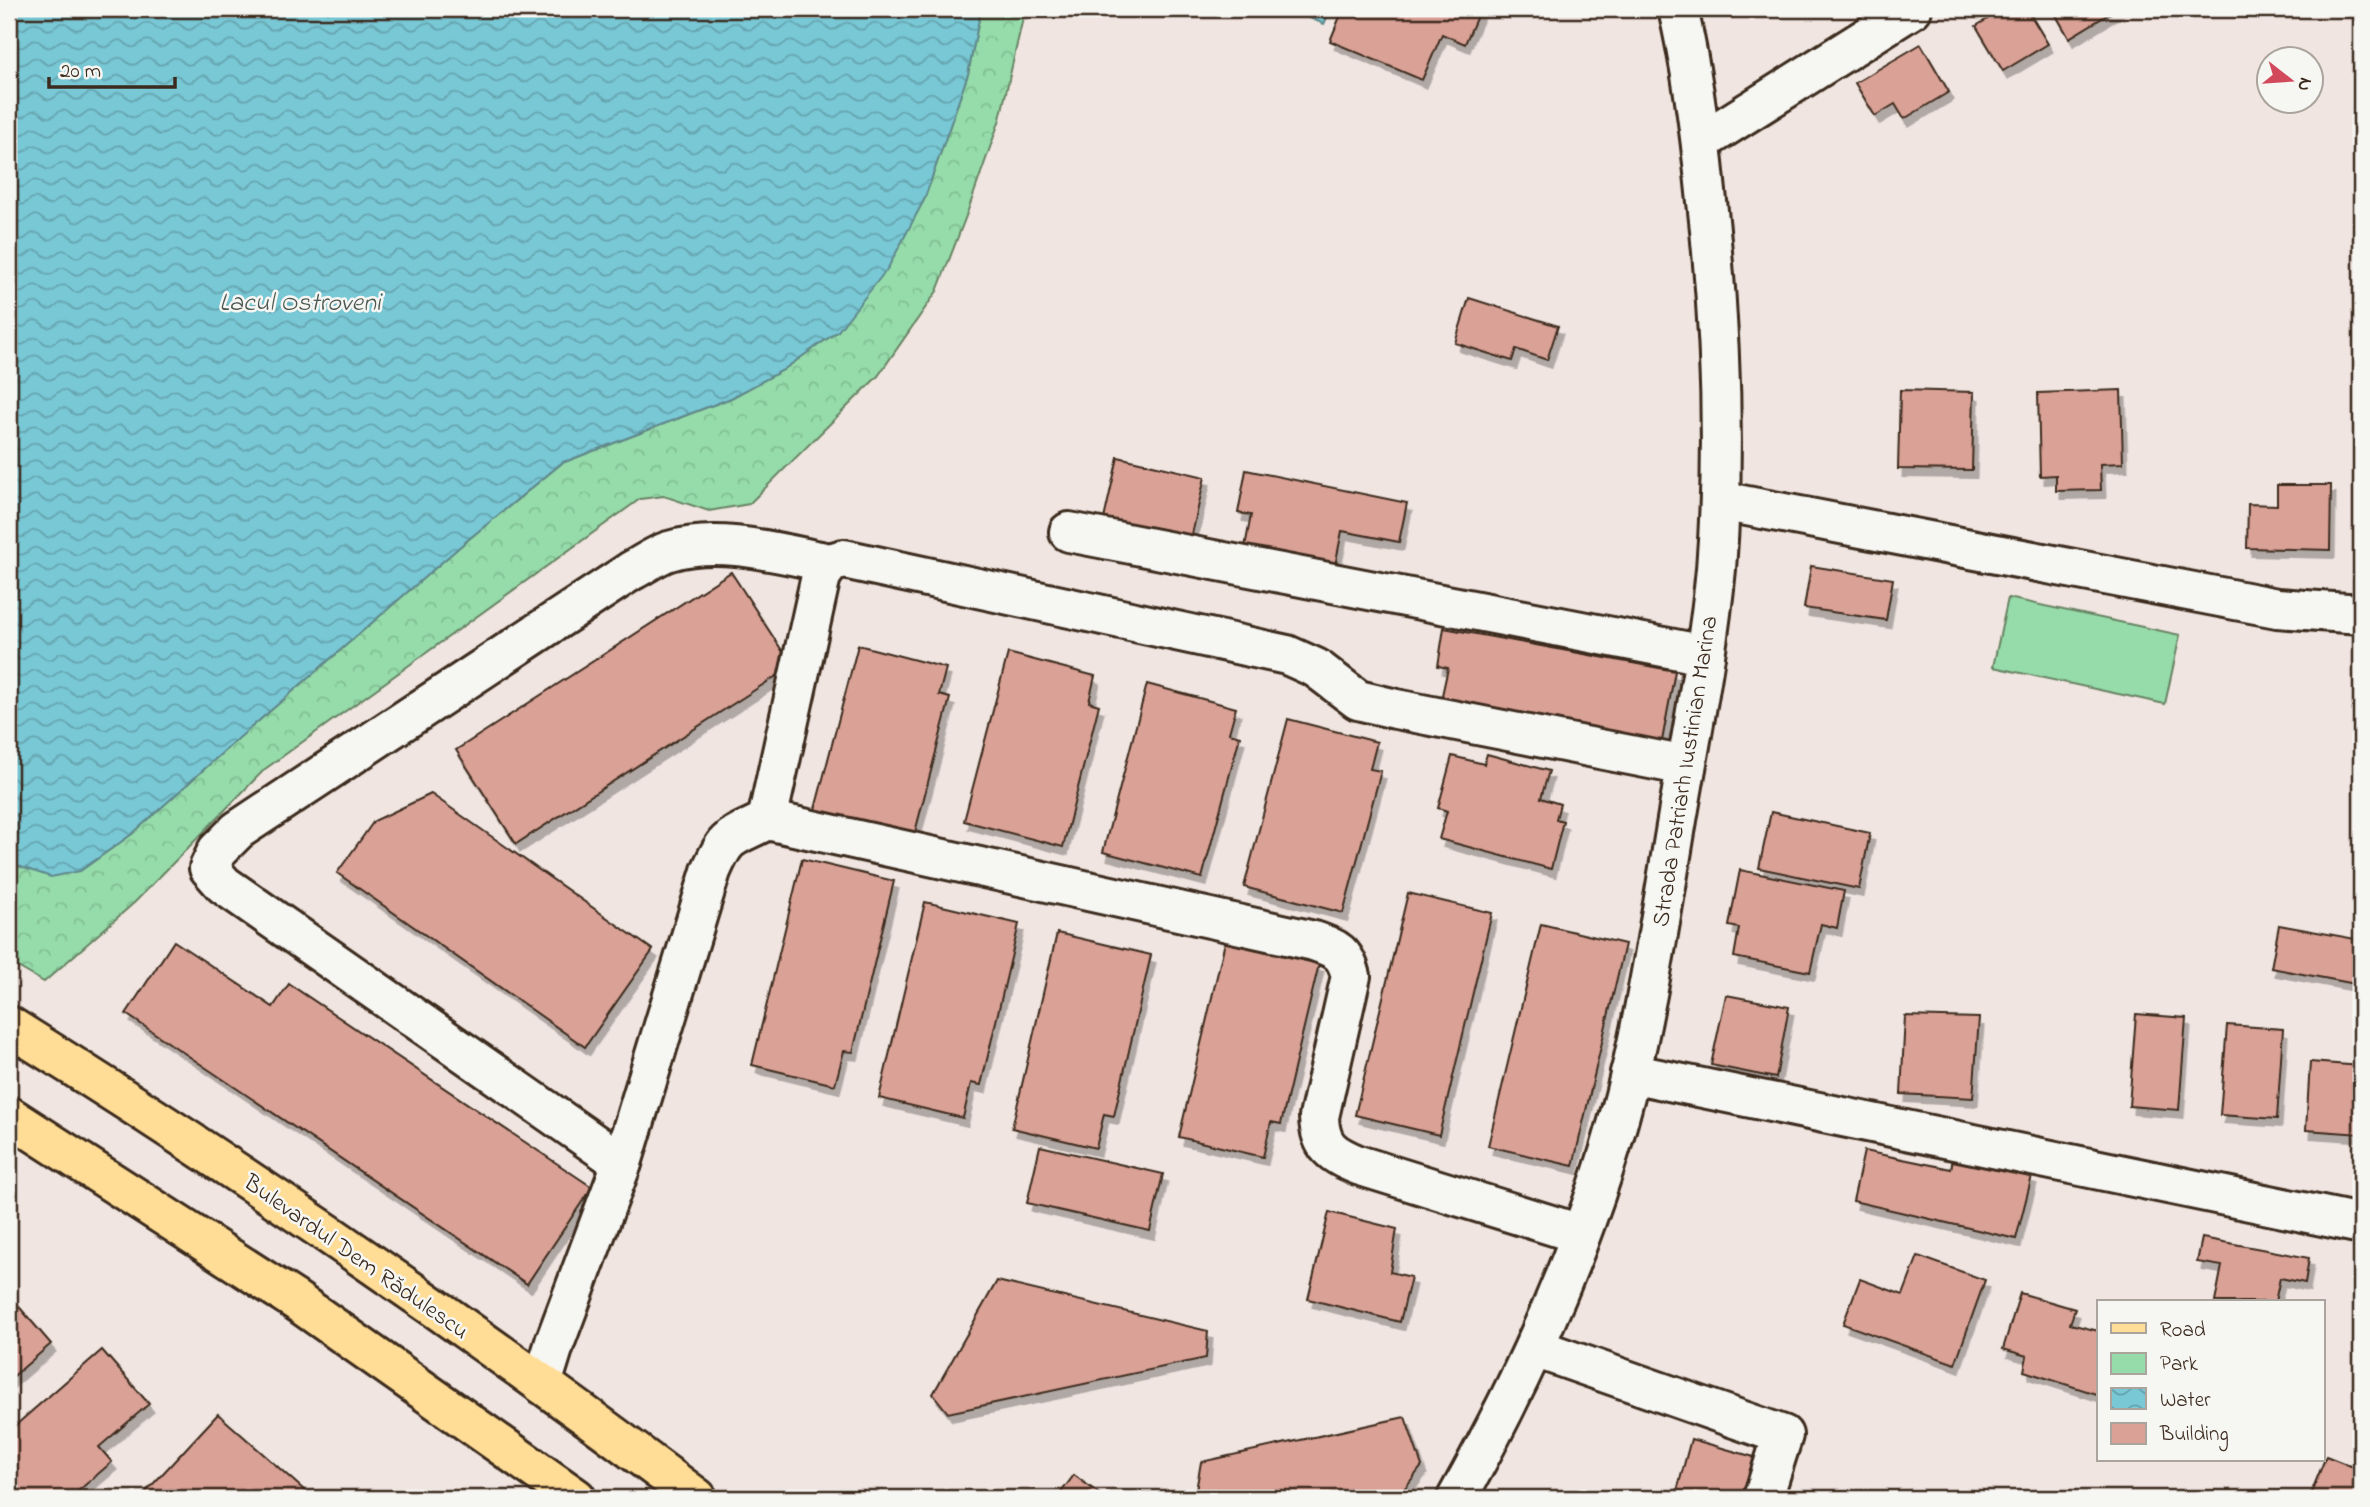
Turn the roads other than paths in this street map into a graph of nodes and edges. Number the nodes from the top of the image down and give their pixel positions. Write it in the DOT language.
graph roads {
  1 [pos="1678,9"];
  2 [pos="1912,9"];
  3 [pos="1701,142"];
  4 [pos="1721,501"];
  5 [pos="1069,532"];
  6 [pos="830,563"];
  7 [pos="2361,614"];
  8 [pos="1705,655"];
  9 [pos="1686,766"];
  10 [pos="766,820"];
  11 [pos="9,1027"];
  12 [pos="1630,1073"];
  13 [pos="11,1122"];
  14 [pos="622,1163"];
  15 [pos="2361,1224"];
  16 [pos="1580,1234"];
  17 [pos="1535,1348"];
  18 [pos="542,1384"];
  19 [pos="576,1498"];
  20 [pos="697,1498"];
  21 [pos="1457,1498"];
  22 [pos="1763,1498"];
  1 -- 3 [label="street, Strada Patriarh Iustinian Marina"];
  2 -- 3 [label="street"];
  3 -- 4 [label="street, Strada Patriarh Iustinian Marina"];
  4 -- 7 [label="street"];
  4 -- 8 [label="street, Strada Patriarh Iustinian Marina"];
  5 -- 8 [label="street"];
  6 -- 9 [label="street"];
  6 -- 10 [label="street"];
  6 -- 14 [label="street"];
  8 -- 9 [label="street, Strada Patriarh Iustinian Marina"];
  9 -- 12 [label="street, Strada Patriarh Iustinian Marina"];
  10 -- 14 [label="street"];
  10 -- 16 [label="street"];
  11 -- 18 [label="main road, Bulevardul Dem Rădulescu"];
  12 -- 15 [label="street"];
  12 -- 16 [label="street, Strada Patriarh Iustinian Marina"];
  13 -- 19 [label="main road"];
  14 -- 18 [label="street"];
  16 -- 17 [label="street, Strada Patriarh Iustinian Marina"];
  17 -- 21 [label="street, Strada Patriarh Iustinian Marina"];
  17 -- 22 [label="street"];
  18 -- 20 [label="main road, Bulevardul Dem Rădulescu"];
}
